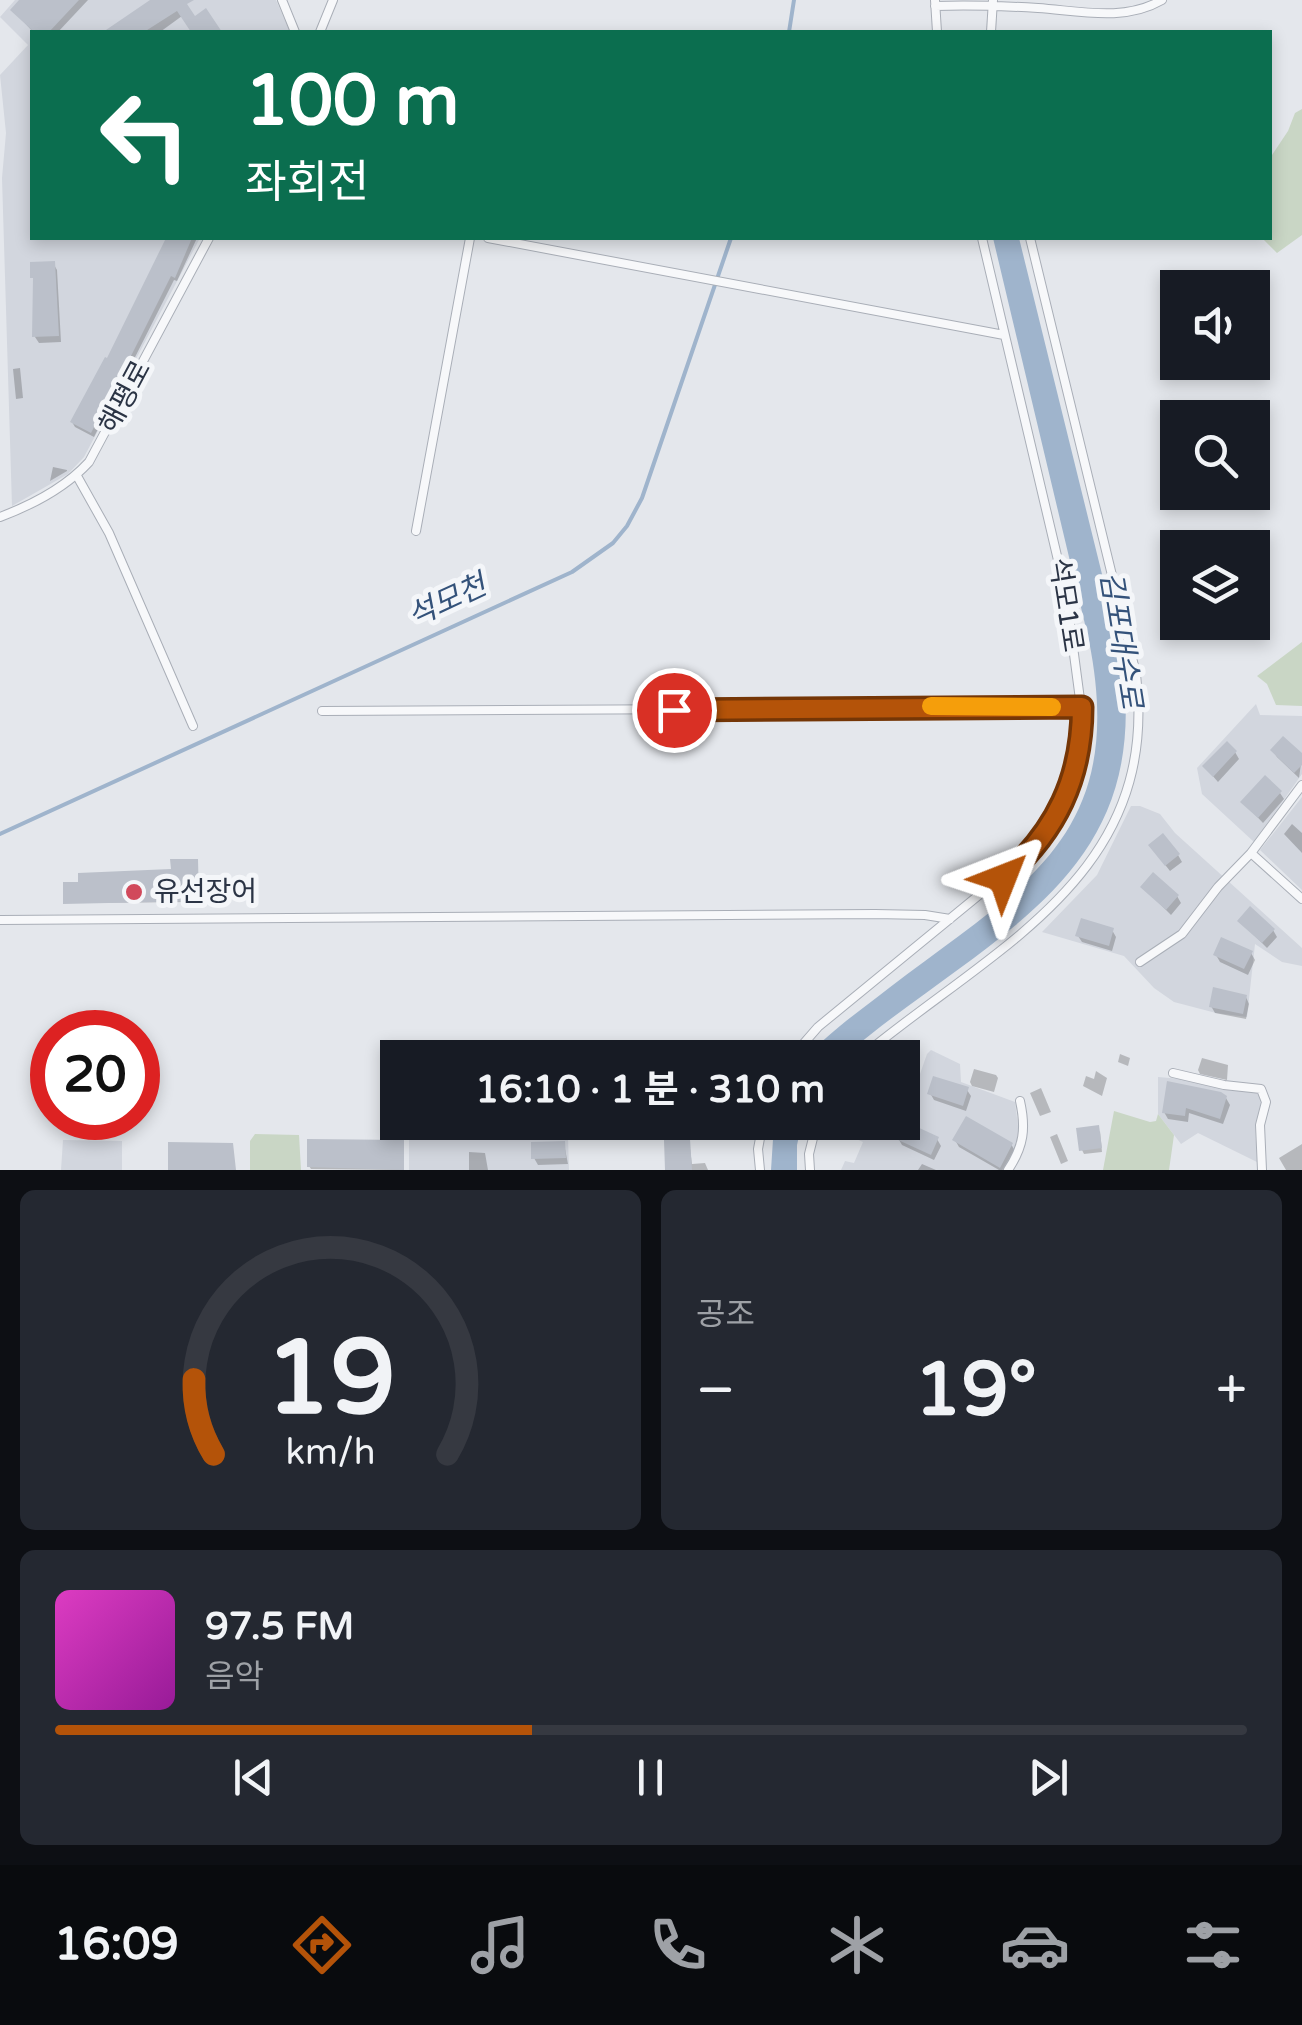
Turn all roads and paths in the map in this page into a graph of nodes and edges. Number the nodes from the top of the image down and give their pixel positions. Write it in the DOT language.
graph roads {
  1 [pos="282,0"];
  2 [pos="333,0"];
  3 [pos="1094,0"];
  4 [pos="1162,0"];
  5 [pos="935,3"];
  6 [pos="991,5"];
  7 [pos="1091,14"];
  8 [pos="294,30"];
  9 [pos="321,30"];
  10 [pos="937,30"];
  11 [pos="208,240"];
  12 [pos="470,240"];
  13 [pos="499,240"];
  14 [pos="982,240"];
  15 [pos="1030,240"];
  16 [pos="1004,335"];
  17 [pos="76,476"];
  18 [pos="0,517"];
  19 [pos="416,531"];
  20 [pos="1082,707"];
  21 [pos="322,711"];
  22 [pos="193,726"];
  23 [pos="1302,785"];
  24 [pos="1251,853"];
  25 [pos="1302,898"];
  26 [pos="951,919"];
  27 [pos="0,920"];
  28 [pos="1140,962"];
  29 [pos="807,1040"];
  30 [pos="883,1040"];
  31 [pos="1173,1073"];
  32 [pos="1020,1100"];
  33 [pos="760,1140"];
  34 [pos="811,1140"];
  35 [pos="760,1170"];
  36 [pos="810,1170"];
  37 [pos="1008,1170"];
  38 [pos="1262,1170"];
  1 -- 8 [label="lane"];
  2 -- 9 [label="lane"];
  3 -- 7 [label="lane"];
  4 -- 7 [label="lane"];
  5 -- 6 [label="lane"];
  5 -- 10 [label="lane"];
  6 -- 7 [label="lane"];
  11 -- 17 [label="lane, 해평로"];
  12 -- 19 [label="lane"];
  13 -- 16 [label="lane"];
  14 -- 16 [label="lane, 석모1로"];
  15 -- 30 [label="lane"];
  16 -- 20 [label="lane, 석모1로"];
  17 -- 18 [label="lane, 해평로"];
  17 -- 22 [label="lane"];
  20 -- 21 [label="lane"];
  20 -- 26 [label="lane, 석모1로"];
  23 -- 24 [label="lane"];
  24 -- 25 [label="lane"];
  24 -- 28 [label="lane"];
  26 -- 27 [label="lane"];
  26 -- 29 [label="lane, 석모1로"];
  31 -- 38 [label="lane"];
  32 -- 37 [label="lane"];
  33 -- 35 [label="lane"];
  34 -- 36 [label="lane"];
}
